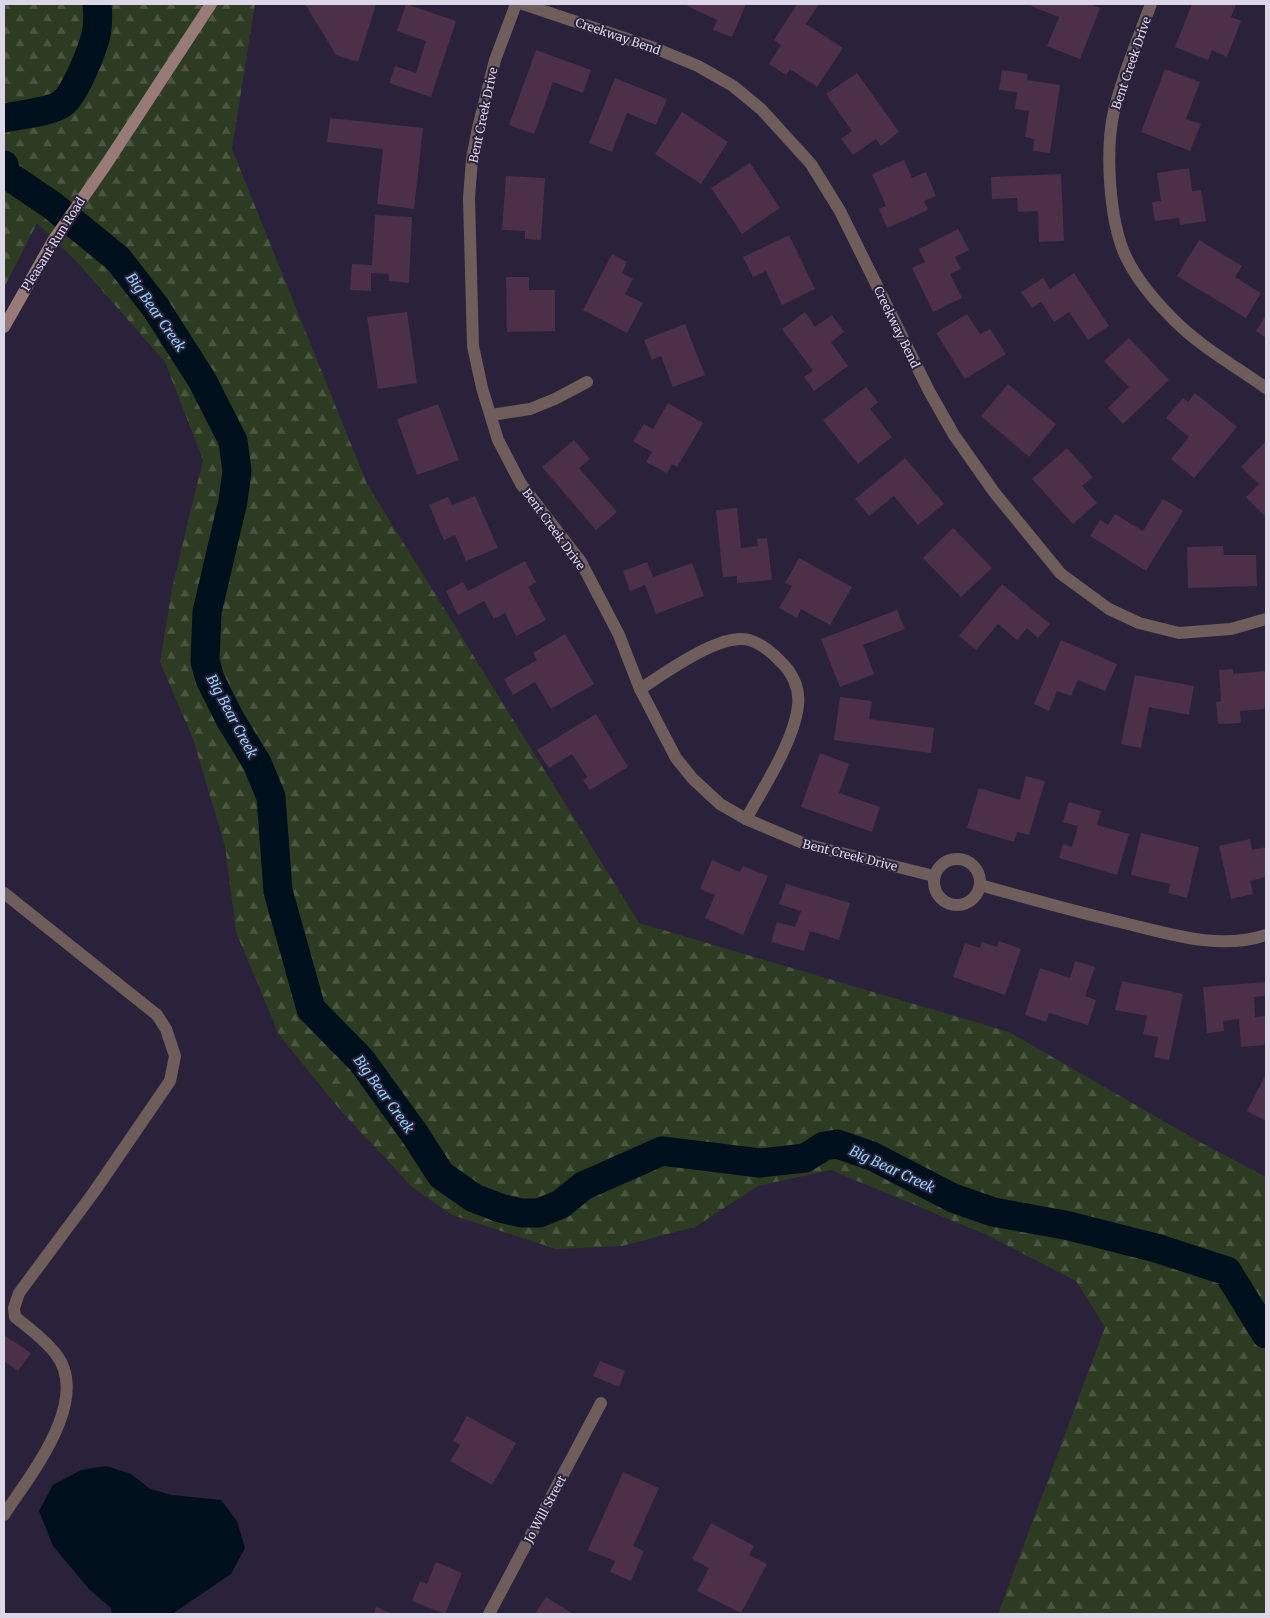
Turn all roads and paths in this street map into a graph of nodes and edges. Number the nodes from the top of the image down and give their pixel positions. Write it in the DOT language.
graph roads {
  1 [pos="211,4"];
  2 [pos="516,4"];
  3 [pos="523,4"];
  4 [pos="1151,4"];
  5 [pos="4,327"];
  6 [pos="587,382"];
  7 [pos="1266,388"];
  8 [pos="491,415"];
  9 [pos="1266,619"];
  10 [pos="640,689"];
  11 [pos="746,819"];
  12 [pos="934,876"];
  13 [pos="980,885"];
  14 [pos="4,893"];
  15 [pos="1266,935"];
  16 [pos="601,1403"];
  17 [pos="4,1515"];
  18 [pos="489,1614"];
  1 -- 5 [label="main road, Pleasant Run Road"];
  2 -- 8 [label="street, Bent Creek Drive"];
  3 -- 9 [label="street, Creekway Bend"];
  4 -- 7 [label="street, Bent Creek Drive"];
  6 -- 8 [label="street"];
  8 -- 10 [label="street, Bent Creek Drive"];
  10 -- 11 [label="street, Bent Creek Drive"];
  10 -- 11 [label="street"];
  11 -- 12 [label="street, Bent Creek Drive"];
  12 -- 13 [label="street"];
  12 -- 13 [label="street"];
  13 -- 15 [label="street"];
  14 -- 17 [label="street"];
  16 -- 18 [label="street, Jo Will Street"];
}
